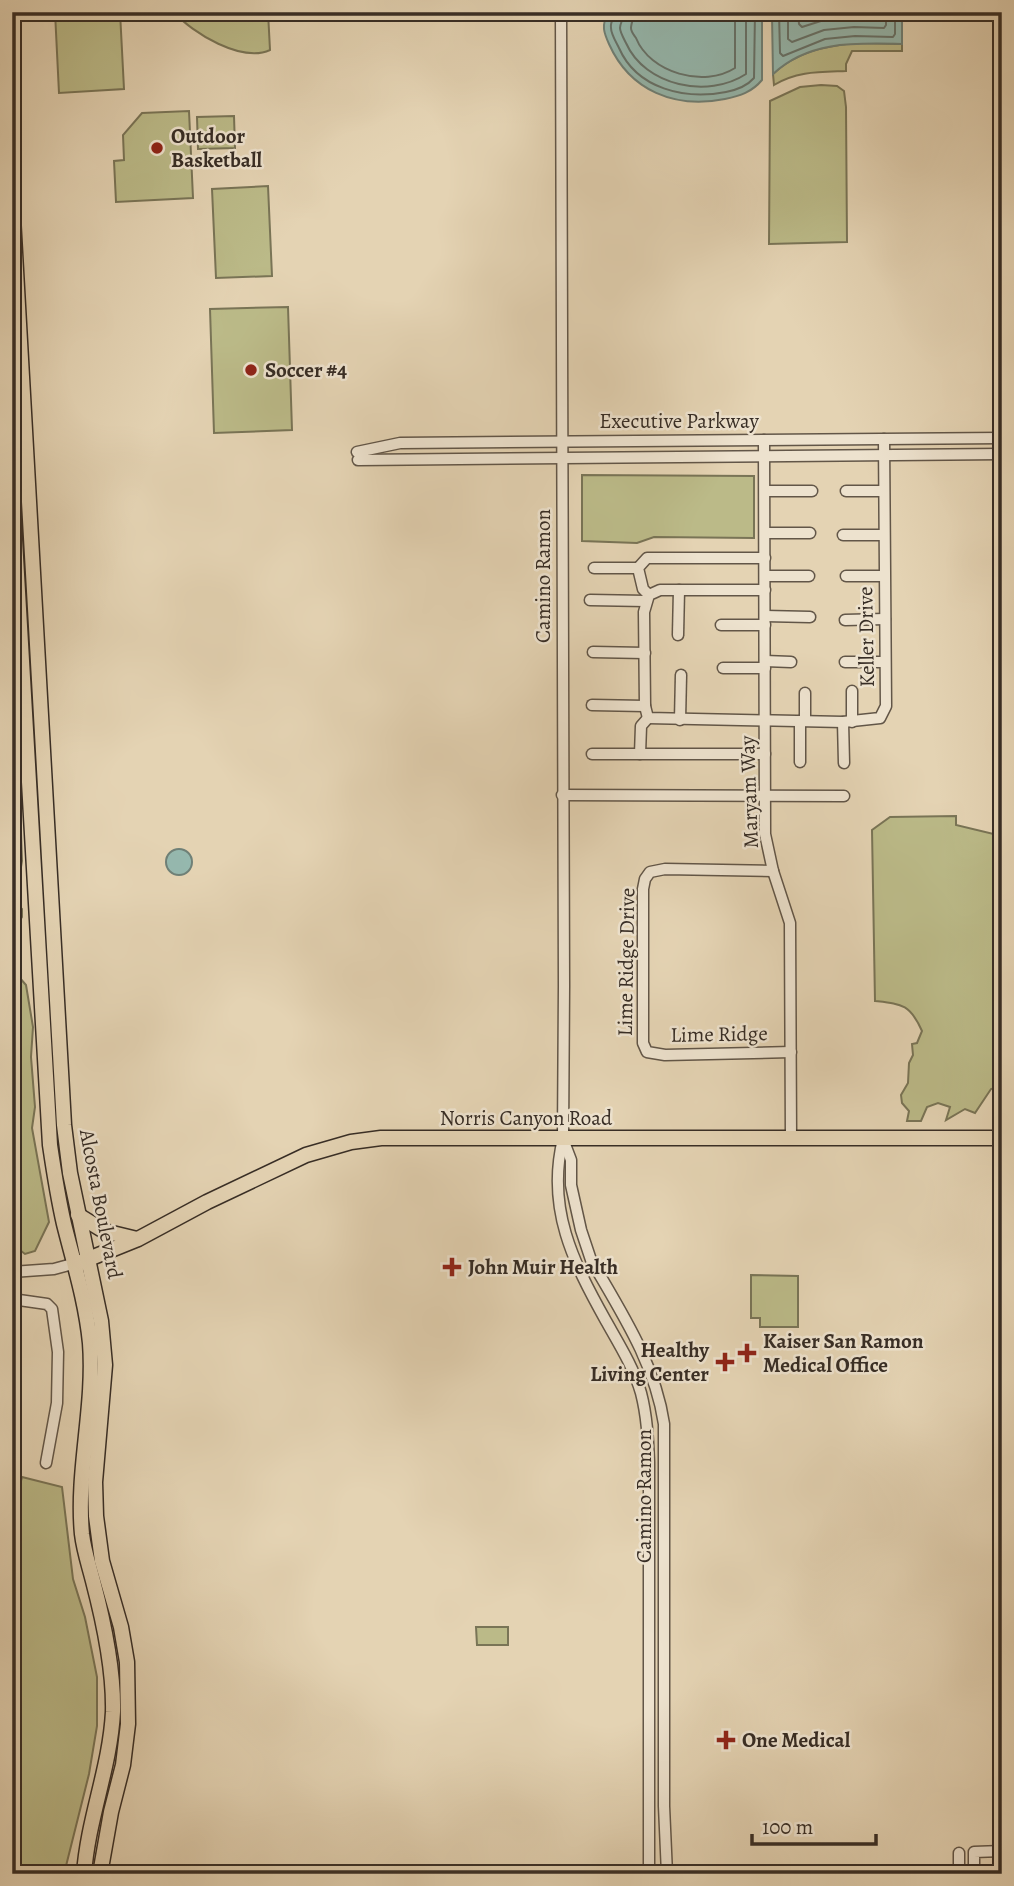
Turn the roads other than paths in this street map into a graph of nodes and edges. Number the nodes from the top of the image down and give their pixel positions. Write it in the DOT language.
graph roads {
  1 [pos="561,12"];
  2 [pos="13,208"];
  3 [pos="1002,438"];
  4 [pos="884,439"];
  5 [pos="764,440"];
  6 [pos="862,440"];
  7 [pos="562,442"];
  8 [pos="884,454"];
  9 [pos="1002,454"];
  10 [pos="862,455"];
  11 [pos="764,456"];
  12 [pos="562,457"];
  13 [pos="12,488"];
  14 [pos="765,491"];
  15 [pos="812,491"];
  16 [pos="846,491"];
  17 [pos="883,491"];
  18 [pos="765,533"];
  19 [pos="810,533"];
  20 [pos="842,535"];
  21 [pos="884,535"];
  22 [pos="765,558"];
  23 [pos="594,568"];
  24 [pos="638,568"];
  25 [pos="765,576"];
  26 [pos="809,576"];
  27 [pos="846,576"];
  28 [pos="884,576"];
  29 [pos="679,590"];
  30 [pos="765,590"];
  31 [pos="648,598"];
  32 [pos="590,600"];
  33 [pos="810,617"];
  34 [pos="885,619"];
  35 [pos="845,620"];
  36 [pos="765,621"];
  37 [pos="721,625"];
  38 [pos="678,635"];
  39 [pos="593,652"];
  40 [pos="645,653"];
  41 [pos="791,662"];
  42 [pos="845,662"];
  43 [pos="885,662"];
  44 [pos="765,665"];
  45 [pos="723,668"];
  46 [pos="681,675"];
  47 [pos="852,691"];
  48 [pos="805,693"];
  49 [pos="592,705"];
  50 [pos="645,706"];
  51 [pos="648,718"];
  52 [pos="680,720"];
  53 [pos="766,720"];
  54 [pos="802,721"];
  55 [pos="847,722"];
  56 [pos="592,754"];
  57 [pos="640,754"];
  58 [pos="765,754"];
  59 [pos="800,762"];
  60 [pos="844,763"];
  61 [pos="562,795"];
  62 [pos="765,796"];
  63 [pos="844,796"];
  64 [pos="773,870"];
  65 [pos="647,1052"];
  66 [pos="792,1052"];
  67 [pos="790,1138"];
  68 [pos="1002,1138"];
  69 [pos="563,1139"];
  70 [pos="78,1215"];
  71 [pos="138,1239"];
  72 [pos="83,1261"];
  73 [pos="12,1272"];
  74 [pos="12,1299"];
  75 [pos="46,1463"];
  76 [pos="1002,1851"];
  77 [pos="959,1853"];
  78 [pos="84,1874"];
  79 [pos="100,1874"];
  80 [pos="649,1874"];
  81 [pos="667,1874"];
  82 [pos="959,1874"];
  83 [pos="974,1874"];
  1 -- 7 [label="street, Camino Ramon"];
  2 -- 70 [label="main road, Alcosta Boulevard"];
  3 -- 4 [label="street, Executive Parkway"];
  4 -- 6 [label="street, Executive Parkway"];
  4 -- 8 [label="street, Keller Drive"];
  5 -- 6 [label="street, Executive Parkway"];
  5 -- 7 [label="street, Executive Parkway"];
  5 -- 11 [label="street, Maryam Way"];
  6 -- 10 [label="street"];
  7 -- 12 [label="street, Camino Ramon"];
  7 -- 12 [label="street, Executive Parkway"];
  8 -- 9 [label="street, Executive Parkway"];
  8 -- 10 [label="street, Executive Parkway"];
  8 -- 17 [label="street, Keller Drive"];
  10 -- 11 [label="street, Executive Parkway"];
  11 -- 12 [label="street, Executive Parkway"];
  11 -- 14 [label="street, Maryam Way"];
  12 -- 61 [label="street, Camino Ramon"];
  13 -- 72 [label="main road, Alcosta Boulevard"];
  14 -- 15 [label="street"];
  14 -- 18 [label="street, Maryam Way"];
  16 -- 17 [label="street"];
  17 -- 21 [label="street, Keller Drive"];
  18 -- 19 [label="street"];
  18 -- 22 [label="street, Maryam Way"];
  20 -- 21 [label="street"];
  21 -- 28 [label="street, Keller Drive"];
  22 -- 24 [label="street"];
  22 -- 25 [label="street, Maryam Way"];
  23 -- 24 [label="street"];
  24 -- 31 [label="street"];
  25 -- 26 [label="street"];
  25 -- 30 [label="street, Maryam Way"];
  27 -- 28 [label="street"];
  28 -- 34 [label="street, Keller Drive"];
  29 -- 30 [label="street"];
  29 -- 31 [label="street"];
  29 -- 38 [label="street"];
  30 -- 36 [label="street, Maryam Way"];
  31 -- 32 [label="street"];
  31 -- 40 [label="street"];
  33 -- 36 [label="street"];
  34 -- 35 [label="street"];
  34 -- 43 [label="street, Keller Drive"];
  36 -- 37 [label="street"];
  36 -- 44 [label="street, Maryam Way"];
  39 -- 40 [label="street"];
  40 -- 50 [label="street"];
  41 -- 44 [label="street"];
  42 -- 43 [label="street"];
  43 -- 55 [label="street, Keller Drive"];
  44 -- 45 [label="street"];
  44 -- 53 [label="street, Maryam Way"];
  46 -- 52 [label="street"];
  47 -- 55 [label="street"];
  48 -- 54 [label="street"];
  49 -- 50 [label="street"];
  50 -- 51 [label="street"];
  51 -- 52 [label="street, Keller Drive"];
  51 -- 57 [label="street"];
  52 -- 53 [label="street, Keller Drive"];
  53 -- 54 [label="street, Keller Drive"];
  53 -- 58 [label="street, Maryam Way"];
  54 -- 55 [label="street, Keller Drive"];
  54 -- 59 [label="street"];
  55 -- 60 [label="street"];
  56 -- 57 [label="street"];
  57 -- 58 [label="street"];
  58 -- 62 [label="street, Maryam Way"];
  61 -- 62 [label="street"];
  61 -- 69 [label="street, Camino Ramon"];
  62 -- 63 [label="street"];
  62 -- 64 [label="street, Maryam Way"];
  64 -- 65 [label="street, Lime Ridge Drive"];
  64 -- 66 [label="street, Maryam Way"];
  65 -- 66 [label="street, Lime Ridge"];
  66 -- 67 [label="street, Maryam Way"];
  67 -- 68 [label="main road, Norris Canyon Road"];
  67 -- 69 [label="main road, Norris Canyon Road"];
  69 -- 71 [label="main road, Norris Canyon Road"];
  69 -- 80 [label="street, Camino Ramon"];
  69 -- 81 [label="street, Camino Ramon"];
  70 -- 71 [label="main road"];
  70 -- 72 [label="main road, Alcosta Boulevard"];
  71 -- 72 [label="main road, Norris Canyon Road"];
  72 -- 73 [label="street"];
  72 -- 78 [label="main road, Alcosta Boulevard"];
  72 -- 79 [label="main road, Alcosta Boulevard"];
  74 -- 75 [label="street"];
  76 -- 83 [label="street"];
  77 -- 82 [label="street"];
}
